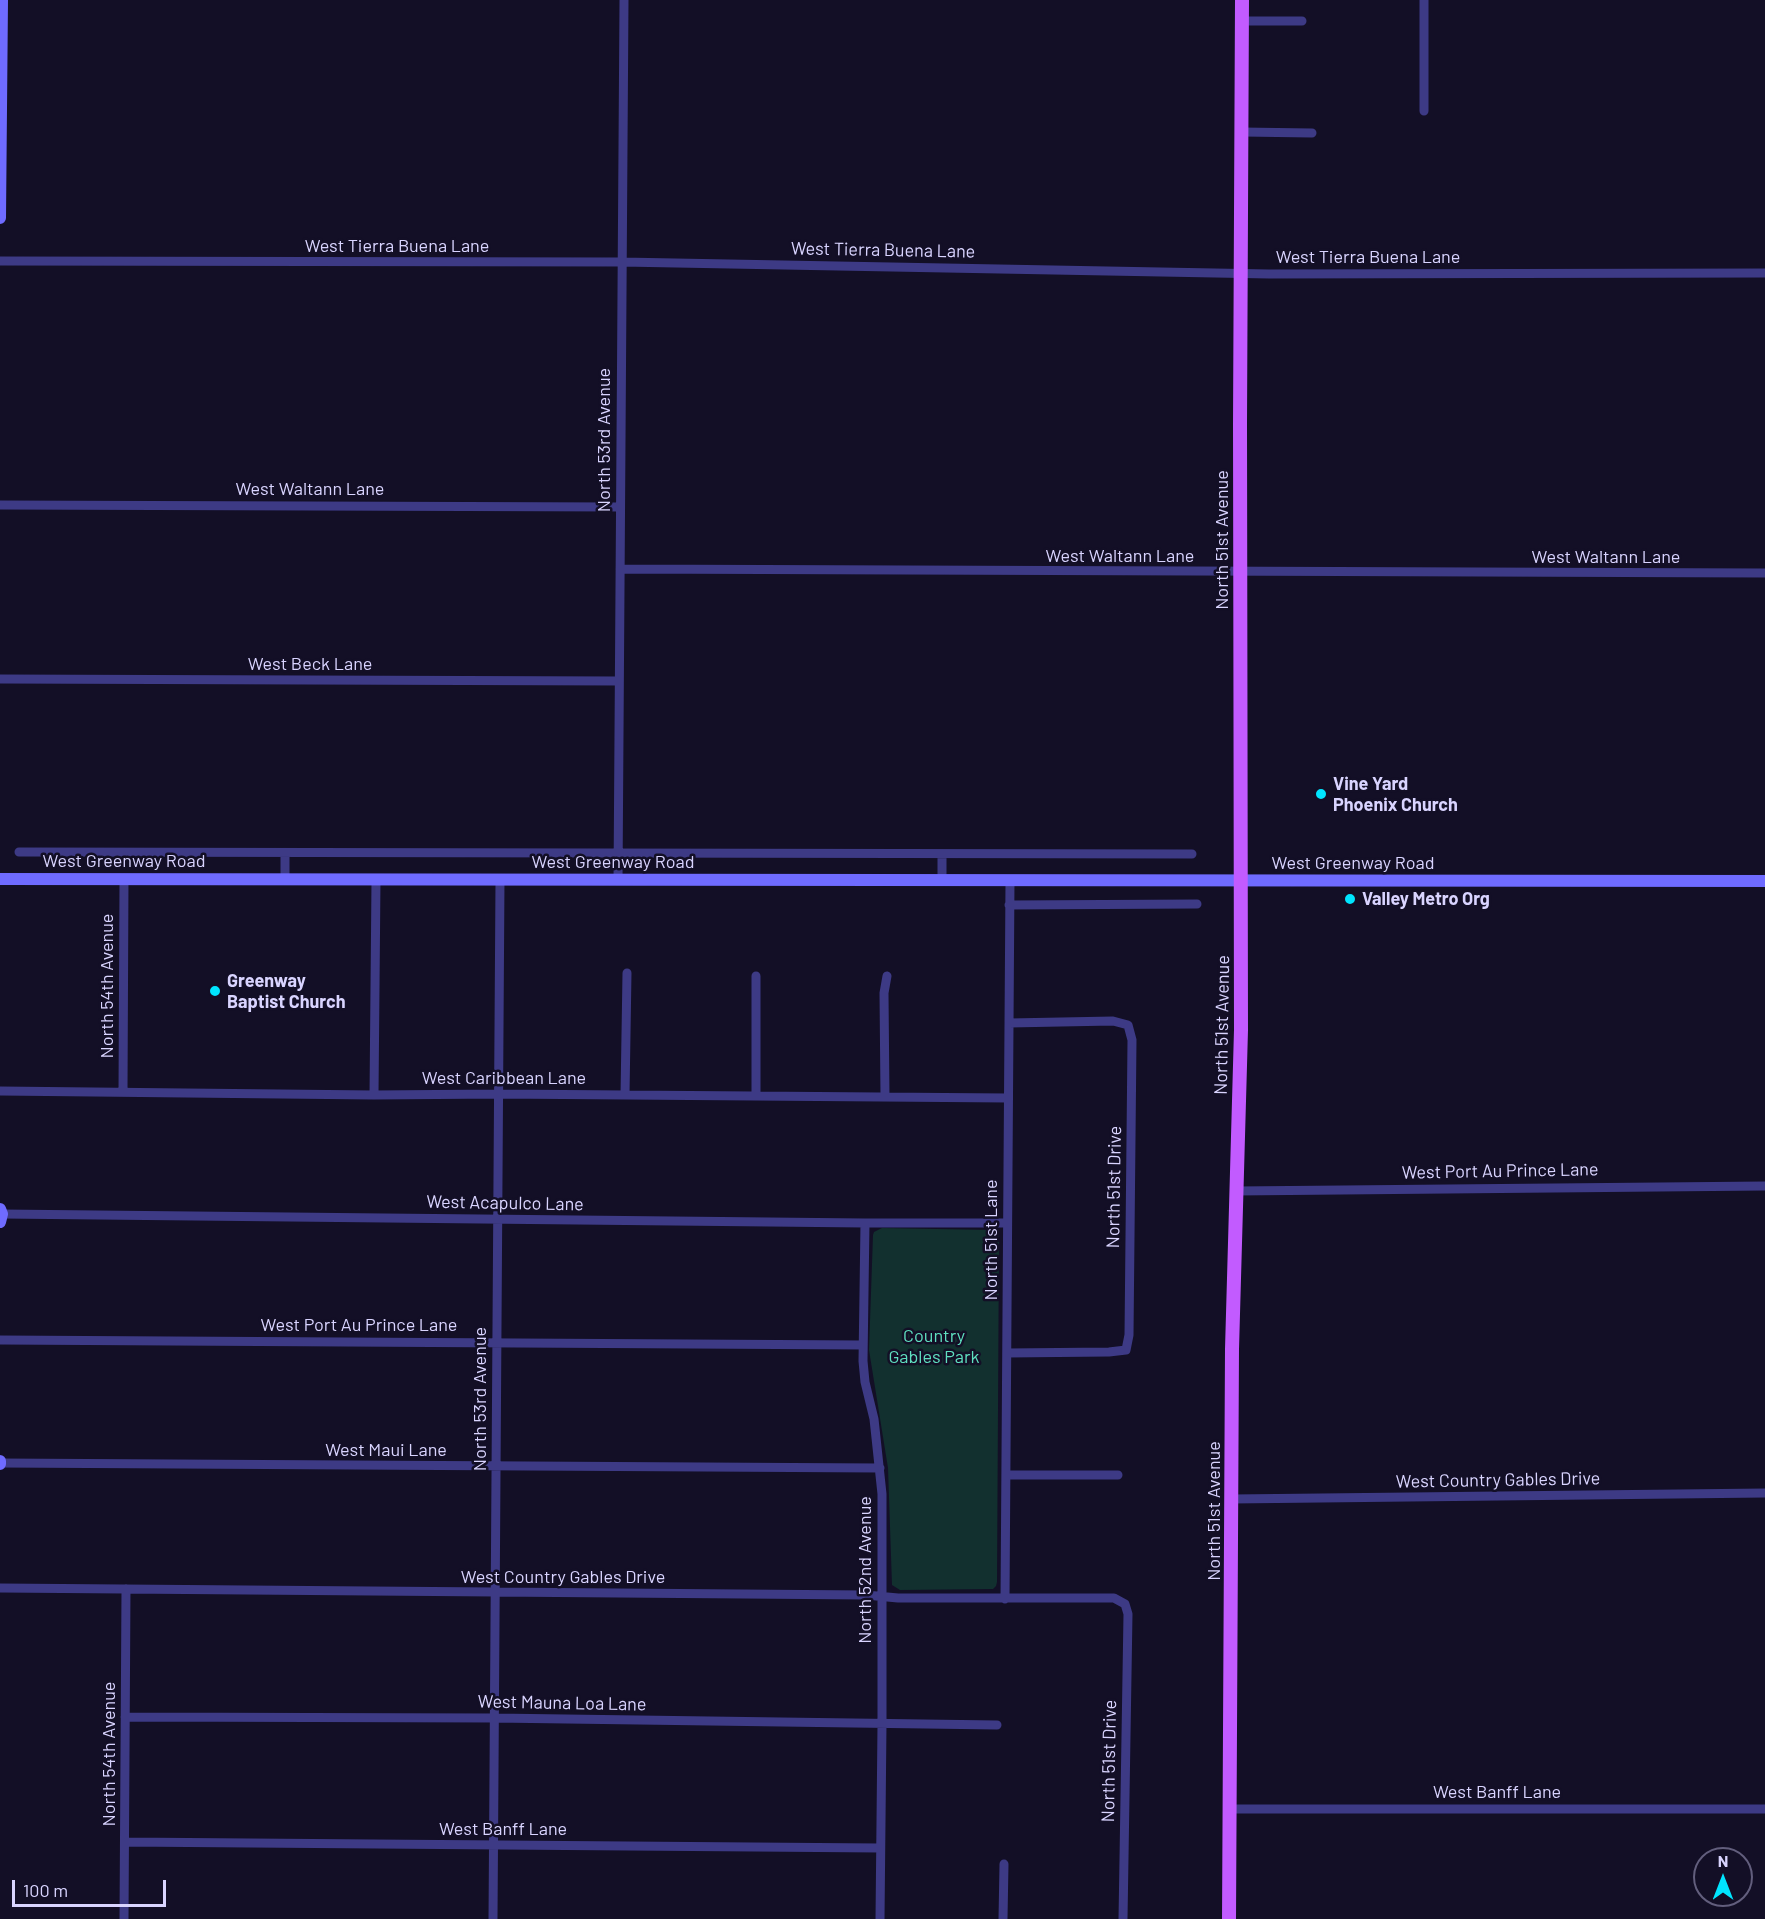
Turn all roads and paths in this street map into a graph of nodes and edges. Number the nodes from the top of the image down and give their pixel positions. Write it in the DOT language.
graph roads {
  1 [pos="2,0"];
  2 [pos="624,0"];
  3 [pos="1242,0"];
  4 [pos="1424,0"];
  5 [pos="1242,21"];
  6 [pos="1302,21"];
  7 [pos="1,78"];
  8 [pos="1424,111"];
  9 [pos="1242,132"];
  10 [pos="1312,132"];
  11 [pos="0,218"];
  12 [pos="0,261"];
  13 [pos="622,262"];
  14 [pos="1240,272"];
  15 [pos="1765,273"];
  16 [pos="0,505"];
  17 [pos="620,507"];
  18 [pos="620,570"];
  19 [pos="1240,573"];
  20 [pos="1765,573"];
  21 [pos="0,679"];
  22 [pos="619,681"];
  23 [pos="19,852"];
  24 [pos="285,854"];
  25 [pos="618,854"];
  26 [pos="942,854"];
  27 [pos="1192,854"];
  28 [pos="0,879"];
  29 [pos="123,879"];
  30 [pos="285,880"];
  31 [pos="376,880"];
  32 [pos="500,880"];
  33 [pos="618,880"];
  34 [pos="1765,880"];
  35 [pos="942,881"];
  36 [pos="1010,881"];
  37 [pos="1241,881"];
  38 [pos="1197,904"];
  39 [pos="1009,905"];
  40 [pos="627,973"];
  41 [pos="756,976"];
  42 [pos="887,976"];
  43 [pos="1009,1023"];
  44 [pos="0,1091"];
  45 [pos="123,1092"];
  46 [pos="499,1094"];
  47 [pos="374,1095"];
  48 [pos="625,1095"];
  49 [pos="756,1096"];
  50 [pos="885,1097"];
  51 [pos="1008,1098"];
  52 [pos="1765,1186"];
  53 [pos="1236,1191"];
  54 [pos="1,1215"];
  55 [pos="498,1220"];
  56 [pos="865,1223"];
  57 [pos="1007,1223"];
  58 [pos="0,1340"];
  59 [pos="497,1342"];
  60 [pos="863,1345"];
  61 [pos="1006,1353"];
  62 [pos="0,1463"];
  63 [pos="496,1467"];
  64 [pos="880,1468"];
  65 [pos="1006,1475"];
  66 [pos="1118,1475"];
  67 [pos="1765,1493"];
  68 [pos="1232,1500"];
  69 [pos="0,1588"];
  70 [pos="126,1590"];
  71 [pos="495,1593"];
  72 [pos="882,1597"];
  73 [pos="1005,1599"];
  74 [pos="1125,1604"];
  75 [pos="125,1717"];
  76 [pos="495,1718"];
  77 [pos="882,1724"];
  78 [pos="998,1725"];
  79 [pos="1229,1809"];
  80 [pos="1765,1809"];
  81 [pos="125,1842"];
  82 [pos="494,1846"];
  83 [pos="880,1848"];
  84 [pos="1004,1864"];
  85 [pos="124,1919"];
  86 [pos="494,1919"];
  87 [pos="879,1919"];
  88 [pos="1003,1919"];
  89 [pos="1123,1919"];
  90 [pos="1229,1919"];
  1 -- 7 [label="main road"];
  2 -- 13 [label="street, North 53rd Avenue"];
  3 -- 5 [label="main road, North 51st Avenue"];
  4 -- 8 [label="street"];
  5 -- 6 [label="street"];
  5 -- 9 [label="main road, North 51st Avenue"];
  7 -- 11 [label="main road"];
  9 -- 10 [label="street"];
  9 -- 14 [label="main road, North 51st Avenue"];
  12 -- 13 [label="street, West Tierra Buena Lane"];
  13 -- 14 [label="street, West Tierra Buena Lane"];
  13 -- 17 [label="street, North 53rd Avenue"];
  14 -- 15 [label="street, West Tierra Buena Lane"];
  14 -- 19 [label="main road, North 51st Avenue"];
  16 -- 17 [label="street, West Waltann Lane"];
  17 -- 18 [label="street, North 53rd Avenue"];
  18 -- 19 [label="street, West Waltann Lane"];
  18 -- 22 [label="street, North 53rd Avenue"];
  19 -- 20 [label="street, West Waltann Lane"];
  19 -- 37 [label="main road, North 51st Avenue"];
  21 -- 22 [label="street, West Beck Lane"];
  22 -- 25 [label="street, North 53rd Avenue"];
  23 -- 24 [label="street, West Greenway Road"];
  24 -- 25 [label="street, West Greenway Road"];
  24 -- 30 [label="street"];
  25 -- 26 [label="street, West Greenway Road"];
  25 -- 33 [label="street, North 53rd Avenue"];
  26 -- 27 [label="street, West Greenway Road"];
  26 -- 35 [label="street"];
  28 -- 29 [label="main road, West Greenway Road"];
  29 -- 30 [label="main road, West Greenway Road"];
  29 -- 45 [label="street, North 54th Avenue"];
  30 -- 31 [label="main road, West Greenway Road"];
  31 -- 32 [label="main road, West Greenway Road"];
  31 -- 47 [label="street"];
  32 -- 33 [label="main road, West Greenway Road"];
  32 -- 46 [label="street, North 53rd Avenue"];
  33 -- 35 [label="main road, West Greenway Road"];
  34 -- 37 [label="main road, West Greenway Road"];
  35 -- 36 [label="main road, West Greenway Road"];
  36 -- 37 [label="main road, West Greenway Road"];
  36 -- 39 [label="street, North 51st Lane"];
  37 -- 53 [label="main road, North 51st Avenue"];
  38 -- 39 [label="street"];
  39 -- 43 [label="street, North 51st Lane"];
  40 -- 48 [label="street"];
  41 -- 49 [label="street"];
  42 -- 50 [label="street"];
  43 -- 51 [label="street, North 51st Lane"];
  43 -- 61 [label="street, North 51st Drive"];
  44 -- 45 [label="street, West Caribbean Lane"];
  45 -- 47 [label="street, West Caribbean Lane"];
  46 -- 47 [label="street, West Caribbean Lane"];
  46 -- 48 [label="street, West Caribbean Lane"];
  46 -- 55 [label="street, North 53rd Avenue"];
  48 -- 49 [label="street, West Caribbean Lane"];
  49 -- 50 [label="street, West Caribbean Lane"];
  50 -- 51 [label="street, West Caribbean Lane"];
  51 -- 57 [label="street, North 51st Lane"];
  52 -- 53 [label="street, West Port Au Prince Lane"];
  53 -- 68 [label="main road, North 51st Avenue"];
  54 -- 55 [label="street, West Acapulco Lane"];
  55 -- 56 [label="street, West Acapulco Lane"];
  55 -- 59 [label="street, North 53rd Avenue"];
  56 -- 57 [label="street, West Acapulco Lane"];
  56 -- 60 [label="street, North 52nd Avenue"];
  57 -- 61 [label="street, North 51st Lane"];
  58 -- 59 [label="street, West Port Au Prince Lane"];
  59 -- 60 [label="street, West Port Au Prince Lane"];
  59 -- 63 [label="street, North 53rd Avenue"];
  60 -- 64 [label="street, North 52nd Avenue"];
  61 -- 65 [label="street, North 51st Lane"];
  62 -- 63 [label="street, West Maui Lane"];
  63 -- 64 [label="street, West Maui Lane"];
  63 -- 71 [label="street, North 53rd Avenue"];
  64 -- 72 [label="street, North 52nd Avenue"];
  65 -- 66 [label="street"];
  65 -- 73 [label="street, North 51st Lane"];
  67 -- 68 [label="street, West Country Gables Drive"];
  68 -- 79 [label="main road, North 51st Avenue"];
  69 -- 70 [label="street, West Country Gables Drive"];
  70 -- 71 [label="street, West Country Gables Drive"];
  70 -- 75 [label="street, North 54th Avenue"];
  71 -- 72 [label="street, West Country Gables Drive"];
  71 -- 76 [label="street, North 53rd Avenue"];
  72 -- 73 [label="street, West Country Gables Drive"];
  72 -- 77 [label="street, North 52nd Avenue"];
  73 -- 74 [label="street, West Country Gables Drive"];
  74 -- 89 [label="street, North 51st Drive"];
  75 -- 76 [label="street, West Mauna Loa Lane"];
  75 -- 81 [label="street, North 54th Avenue"];
  76 -- 77 [label="street, West Mauna Loa Lane"];
  76 -- 82 [label="street, North 53rd Avenue"];
  77 -- 78 [label="street, West Mauna Loa Lane"];
  77 -- 83 [label="street, North 52nd Avenue"];
  79 -- 80 [label="street, West Banff Lane"];
  79 -- 90 [label="main road, North 51st Avenue"];
  81 -- 82 [label="street, West Banff Lane"];
  81 -- 85 [label="street, North 54th Avenue"];
  82 -- 83 [label="street, West Banff Lane"];
  82 -- 86 [label="street, North 53rd Avenue"];
  83 -- 87 [label="street, North 52nd Avenue"];
  84 -- 88 [label="street"];
}
